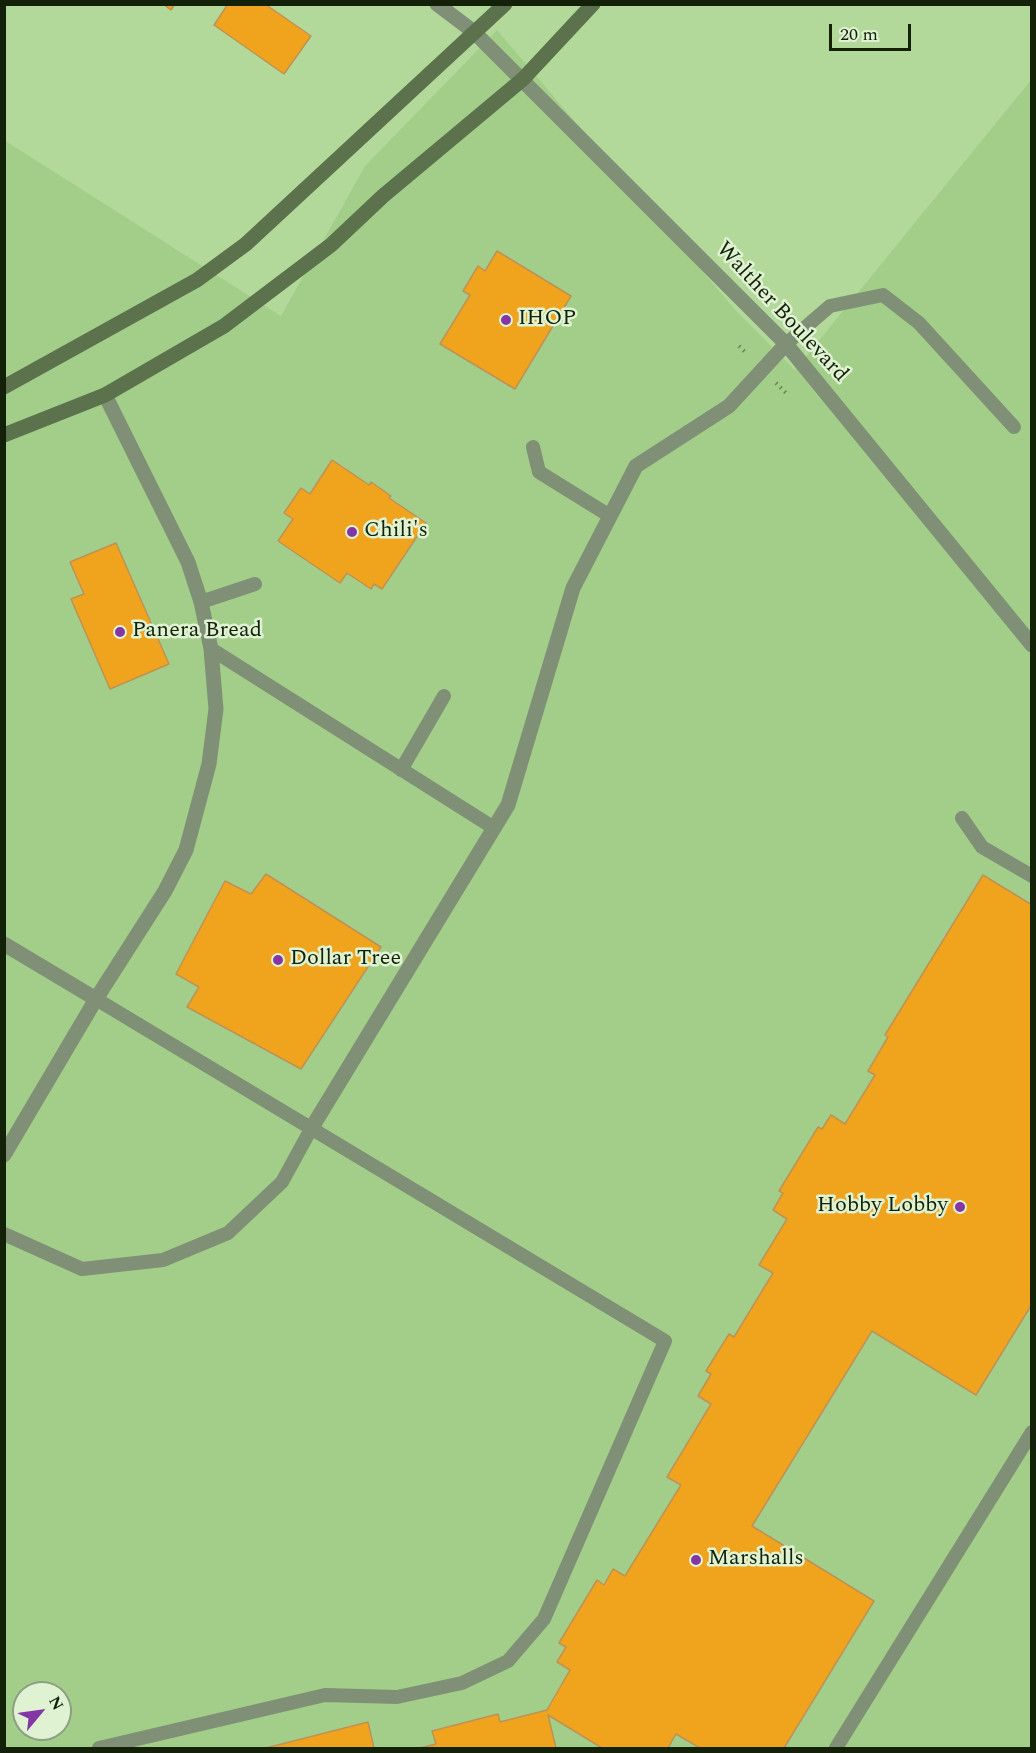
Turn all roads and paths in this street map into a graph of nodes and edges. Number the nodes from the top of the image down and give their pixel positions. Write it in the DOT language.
graph roads {
  1 [pos="437,4"];
  2 [pos="505,4"];
  3 [pos="594,4"];
  4 [pos="474,32"];
  5 [pos="523,79"];
  6 [pos="786,344"];
  7 [pos="4,387"];
  8 [pos="105,395"];
  9 [pos="1014,427"];
  10 [pos="4,435"];
  11 [pos="533,447"];
  12 [pos="610,516"];
  13 [pos="255,584"];
  14 [pos="201,602"];
  15 [pos="1032,645"];
  16 [pos="211,649"];
  17 [pos="444,696"];
  18 [pos="401,770"];
  19 [pos="962,818"];
  20 [pos="494,828"];
  21 [pos="1032,876"];
  22 [pos="4,944"];
  23 [pos="96,999"];
  24 [pos="311,1129"];
  25 [pos="4,1155"];
  26 [pos="4,1234"];
  27 [pos="1032,1432"];
  28 [pos="99,1749"];
  29 [pos="836,1749"];
  1 -- 4 [label="street, Walther Boulevard"];
  2 -- 4 [label="main road"];
  3 -- 5 [label="main road"];
  4 -- 5 [label="street, Walther Boulevard"];
  4 -- 7 [label="main road"];
  5 -- 6 [label="street, Walther Boulevard"];
  5 -- 8 [label="main road"];
  6 -- 9 [label="lane"];
  6 -- 12 [label="street"];
  6 -- 15 [label="street, Walther Boulevard"];
  8 -- 10 [label="main road"];
  8 -- 14 [label="street"];
  11 -- 12 [label="lane"];
  12 -- 20 [label="street"];
  13 -- 14 [label="lane"];
  14 -- 16 [label="street"];
  16 -- 18 [label="lane"];
  16 -- 23 [label="street"];
  17 -- 18 [label="lane"];
  18 -- 20 [label="lane"];
  19 -- 21 [label="lane"];
  20 -- 24 [label="street"];
  22 -- 23 [label="street"];
  23 -- 24 [label="lane"];
  23 -- 25 [label="street"];
  24 -- 26 [label="lane"];
  24 -- 28 [label="lane"];
  27 -- 29 [label="lane"];
}
